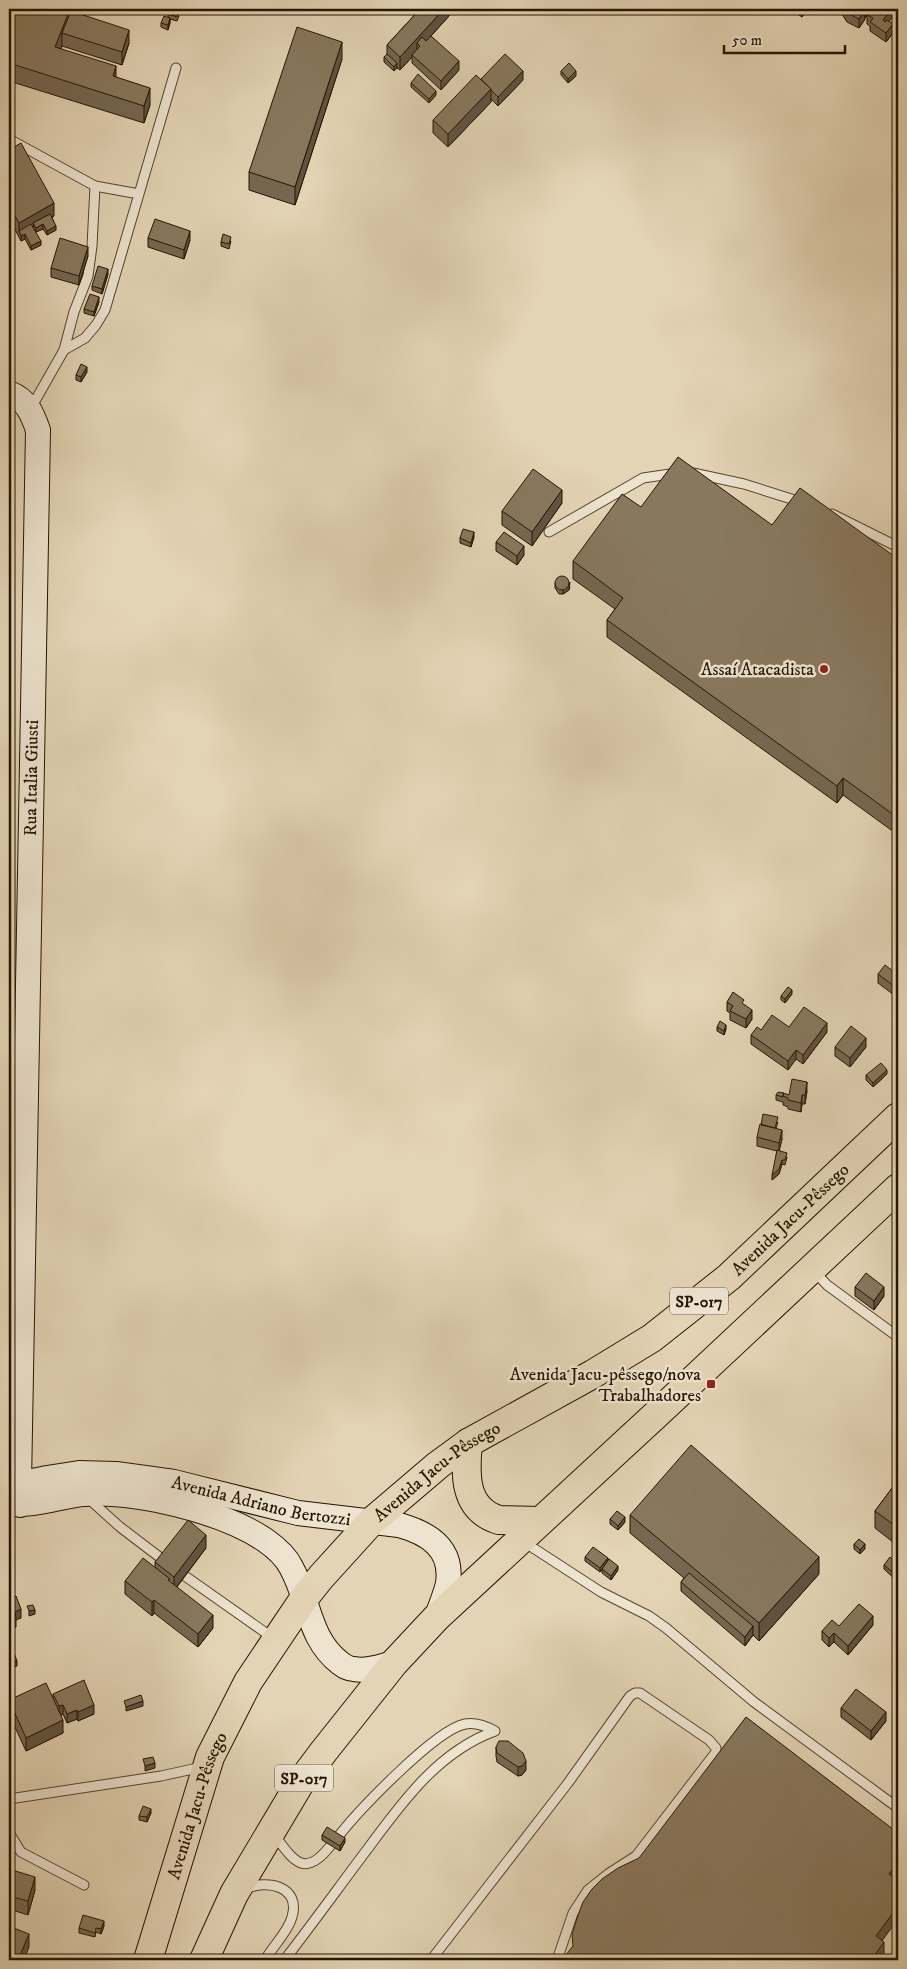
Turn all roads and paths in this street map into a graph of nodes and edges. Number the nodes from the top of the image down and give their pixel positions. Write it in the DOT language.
graph roads {
  1 [pos="176,68"];
  2 [pos="9,139"];
  3 [pos="95,186"];
  4 [pos="139,194"];
  5 [pos="64,350"];
  6 [pos="9,393"];
  7 [pos="31,409"];
  8 [pos="810,505"];
  9 [pos="825,511"];
  10 [pos="550,532"];
  11 [pos="898,548"];
  12 [pos="898,1118"];
  13 [pos="898,1188"];
  14 [pos="812,1269"];
  15 [pos="898,1337"];
  16 [pos="468,1443"];
  17 [pos="84,1494"];
  18 [pos="14,1496"];
  19 [pos="540,1521"];
  20 [pos="370,1523"];
  21 [pos="519,1539"];
  22 [pos="166,1562"];
  23 [pos="185,1576"];
  24 [pos="305,1597"];
  25 [pos="437,1617"];
  26 [pos="275,1640"];
  27 [pos="394,1663"];
  28 [pos="207,1766"];
  29 [pos="9,1799"];
  30 [pos="898,1808"];
  31 [pos="9,1825"];
  32 [pos="271,1830"];
  33 [pos="84,1885"];
  34 [pos="234,1894"];
  35 [pos="272,1947"];
  36 [pos="288,1959"];
  37 [pos="148,1960"];
  38 [pos="204,1960"];
  39 [pos="265,1960"];
  40 [pos="431,1960"];
  41 [pos="557,1960"];
  1 -- 4 [label="lane"];
  2 -- 3 [label="lane"];
  3 -- 4 [label="lane"];
  3 -- 5 [label="lane"];
  4 -- 5 [label="lane"];
  5 -- 7 [label="lane"];
  6 -- 7 [label="street"];
  7 -- 18 [label="street, Rua Italia Giusti"];
  8 -- 10 [label="lane"];
  9 -- 11 [label="lane"];
  12 -- 16 [label="highway, Avenida Jacu-Pêssego / SP-017"];
  13 -- 14 [label="highway, SP-017"];
  14 -- 15 [label="lane"];
  14 -- 19 [label="highway, SP-017"];
  16 -- 19 [label="highway"];
  16 -- 20 [label="highway, Avenida Jacu-Pêssego / SP-017"];
  17 -- 18 [label="street, Avenida Adriano Bertozzi"];
  17 -- 22 [label="lane"];
  17 -- 24 [label="street, Avenida Adriano Bertozzi"];
  18 -- 20 [label="street, Avenida Adriano Bertozzi"];
  19 -- 21 [label="highway, SP-017"];
  20 -- 24 [label="highway, Avenida Jacu-Pêssego / SP-017"];
  20 -- 25 [label="street, Avenida Adriano Bertozzi"];
  21 -- 25 [label="highway, SP-017"];
  21 -- 30 [label="lane"];
  23 -- 26 [label="lane"];
  24 -- 26 [label="highway, Avenida Jacu-Pêssego / SP-017"];
  24 -- 27 [label="street, Avenida Adriano Bertozzi"];
  25 -- 27 [label="highway, SP-017"];
  26 -- 28 [label="highway, Avenida Jacu-Pêssego / SP-017"];
  27 -- 32 [label="highway, SP-017"];
  28 -- 29 [label="lane"];
  28 -- 37 [label="highway, Avenida Jacu-Pêssego / SP-017"];
  31 -- 33 [label="lane"];
  32 -- 34 [label="highway, SP-017"];
  32 -- 36 [label="lane"];
  34 -- 35 [label="lane"];
  34 -- 38 [label="highway, SP-017"];
  35 -- 36 [label="lane"];
  35 -- 39 [label="lane"];
  40 -- 41 [label="lane"];
}
